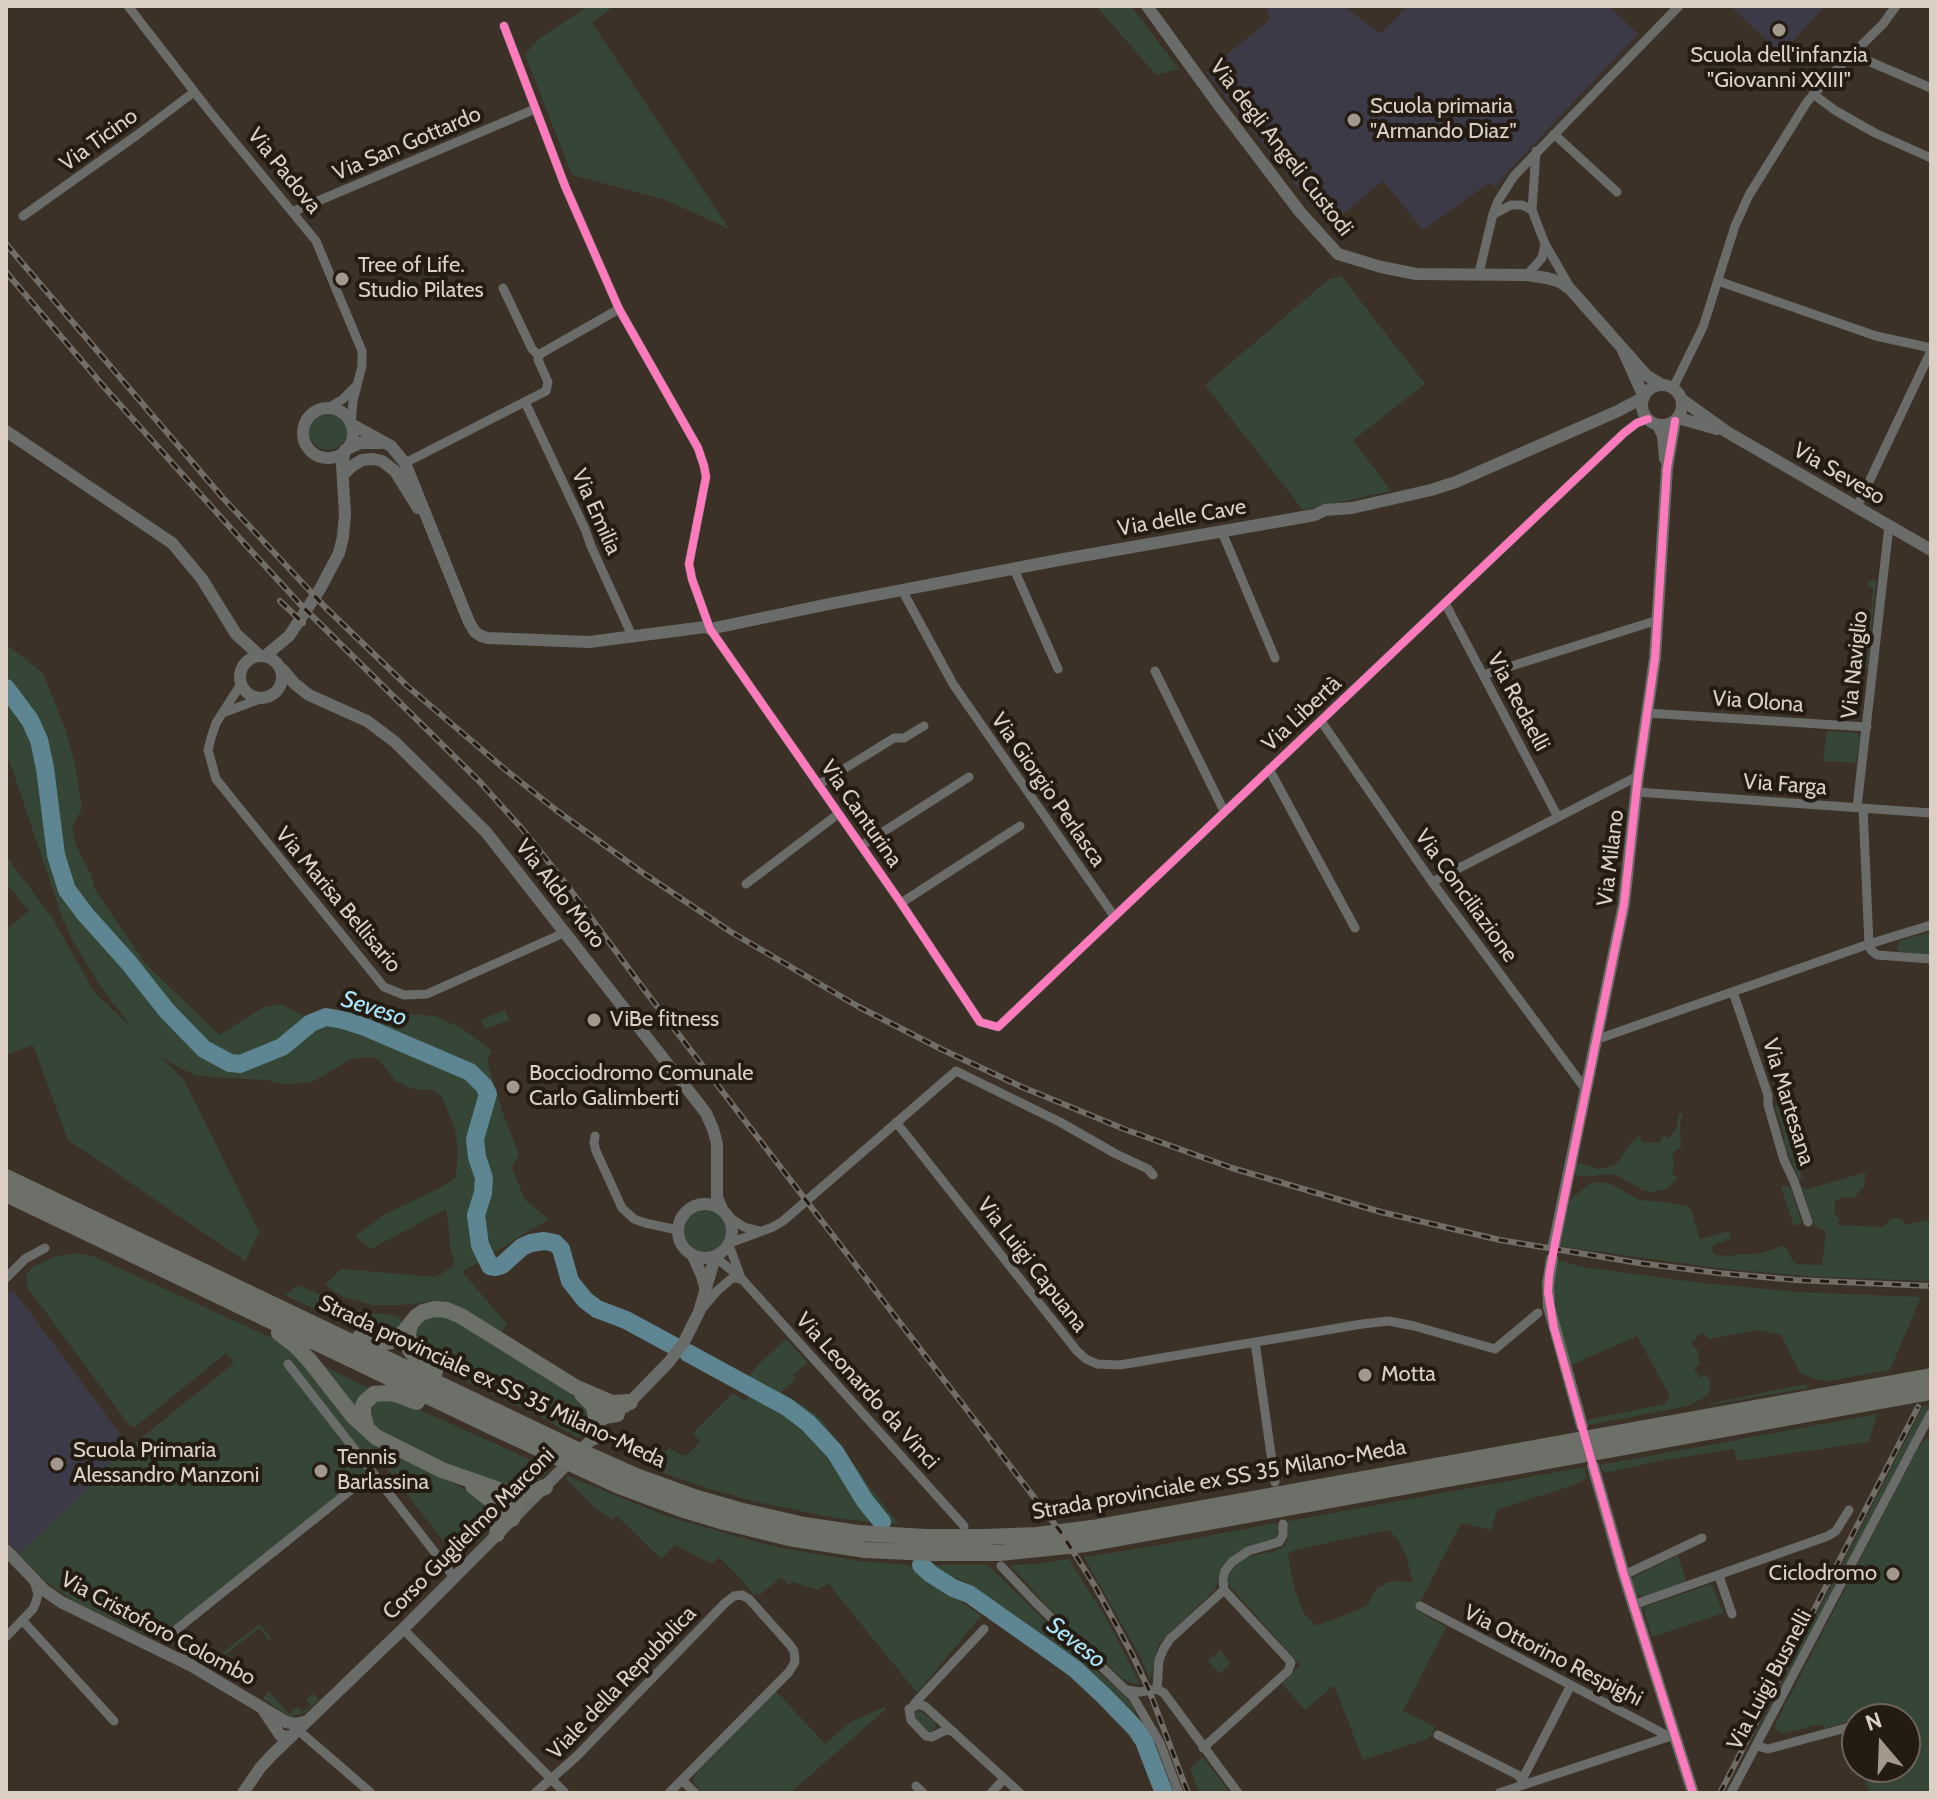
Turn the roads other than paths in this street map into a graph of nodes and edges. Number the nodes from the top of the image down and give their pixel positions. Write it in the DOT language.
graph roads {
  1 [pos="1147,6"];
  2 [pos="1679,6"];
  3 [pos="1896,6"];
  4 [pos="130,7"];
  5 [pos="504,26"];
  6 [pos="1852,54"];
  7 [pos="1931,88"];
  8 [pos="194,92"];
  9 [pos="1813,94"];
  10 [pos="535,109"];
  11 [pos="1554,134"];
  12 [pos="1536,151"];
  13 [pos="1931,158"];
  14 [pos="1617,192"];
  15 [pos="1532,210"];
  16 [pos="292,212"];
  17 [pos="1493,214"];
  18 [pos="23,216"];
  19 [pos="1545,244"];
  20 [pos="1479,273"];
  21 [pos="1527,275"];
  22 [pos="1718,281"];
  23 [pos="503,288"];
  24 [pos="1571,290"];
  25 [pos="619,309"];
  26 [pos="1622,348"];
  27 [pos="1931,349"];
  28 [pos="539,356"];
  29 [pos="358,383"];
  30 [pos="1668,387"];
  31 [pos="1644,397"];
  32 [pos="1681,399"];
  33 [pos="525,402"];
  34 [pos="328,408"];
  35 [pos="1676,419"];
  36 [pos="1653,422"];
  37 [pos="351,424"];
  38 [pos="6,431"];
  39 [pos="1727,432"];
  40 [pos="384,443"];
  41 [pos="345,450"];
  42 [pos="321,457"];
  43 [pos="405,463"];
  44 [pos="1667,470"];
  45 [pos="343,475"];
  46 [pos="343,494"];
  47 [pos="1857,507"];
  48 [pos="1889,526"];
  49 [pos="434,532"];
  50 [pos="1222,532"];
  51 [pos="1931,550"];
  52 [pos="1014,569"];
  53 [pos="902,590"];
  54 [pos="1445,603"];
  55 [pos="1658,620"];
  56 [pos="710,629"];
  57 [pos="236,634"];
  58 [pos="289,636"];
  59 [pos="633,638"];
  60 [pos="262,656"];
  61 [pos="1275,658"];
  62 [pos="242,667"];
  63 [pos="281,668"];
  64 [pos="1058,669"];
  65 [pos="1155,671"];
  66 [pos="1483,675"];
  67 [pos="241,684"];
  68 [pos="309,695"];
  69 [pos="264,698"];
  70 [pos="225,712"];
  71 [pos="1647,713"];
  72 [pos="1321,721"];
  73 [pos="924,726"];
  74 [pos="1867,727"];
  75 [pos="1269,769"];
  76 [pos="1638,776"];
  77 [pos="969,777"];
  78 [pos="818,785"];
  79 [pos="1637,792"];
  80 [pos="1860,808"];
  81 [pos="1224,811"];
  82 [pos="1931,813"];
  83 [pos="838,814"];
  84 [pos="1558,817"];
  85 [pos="1020,826"];
  86 [pos="861,846"];
  87 [pos="1432,882"];
  88 [pos="746,884"];
  89 [pos="901,903"];
  90 [pos="1114,916"];
  91 [pos="1931,925"];
  92 [pos="1355,928"];
  93 [pos="566,932"];
  94 [pos="1869,944"];
  95 [pos="1931,959"];
  96 [pos="1733,992"];
  97 [pos="980,1022"];
  98 [pos="1598,1039"];
  99 [pos="1586,1090"];
  100 [pos="896,1122"];
  101 [pos="595,1136"];
  102 [pos="716,1170"];
  103 [pos="1153,1175"];
  104 [pos="6,1177"];
  105 [pos="6,1194"];
  106 [pos="696,1205"];
  107 [pos="725,1213"];
  108 [pos="1808,1222"];
  109 [pos="678,1230"];
  110 [pos="760,1231"];
  111 [pos="729,1244"];
  112 [pos="1554,1245"];
  113 [pos="45,1248"];
  114 [pos="693,1256"];
  115 [pos="715,1257"];
  116 [pos="1552,1259"];
  117 [pos="8,1277"];
  118 [pos="742,1279"];
  119 [pos="706,1292"];
  120 [pos="245,1309"];
  121 [pos="283,1309"];
  122 [pos="1544,1310"];
  123 [pos="699,1312"];
  124 [pos="410,1325"];
  125 [pos="1255,1342"];
  126 [pos="288,1364"];
  127 [pos="1926,1385"];
  128 [pos="599,1404"];
  129 [pos="1931,1413"];
  130 [pos="617,1414"];
  131 [pos="490,1417"];
  132 [pos="370,1433"];
  133 [pos="595,1437"];
  134 [pos="1587,1446"];
  135 [pos="582,1461"];
  136 [pos="372,1473"];
  137 [pos="462,1478"];
  138 [pos="545,1487"];
  139 [pos="502,1491"];
  140 [pos="1279,1503"];
  141 [pos="497,1510"];
  142 [pos="1849,1510"];
  143 [pos="515,1516"];
  144 [pos="964,1532"];
  145 [pos="497,1534"];
  146 [pos="1702,1538"];
  147 [pos="1064,1540"];
  148 [pos="6,1550"];
  149 [pos="1001,1559"];
  150 [pos="1624,1575"];
  151 [pos="1719,1576"];
  152 [pos="454,1577"];
  153 [pos="34,1580"];
  154 [pos="1224,1590"];
  155 [pos="61,1602"];
  156 [pos="1633,1605"];
  157 [pos="1420,1606"];
  158 [pos="33,1609"];
  159 [pos="1732,1614"];
  160 [pos="22,1620"];
  161 [pos="403,1629"];
  162 [pos="984,1629"];
  163 [pos="6,1637"];
  164 [pos="192,1666"];
  165 [pos="1571,1685"];
  166 [pos="1157,1689"];
  167 [pos="1127,1690"];
  168 [pos="912,1706"];
  169 [pos="309,1720"];
  170 [pos="114,1721"];
  171 [pos="277,1722"];
  172 [pos="1841,1729"];
  173 [pos="954,1732"];
  174 [pos="1438,1735"];
  175 [pos="292,1736"];
  176 [pos="1672,1736"];
  177 [pos="1757,1746"];
  178 [pos="1203,1748"];
  179 [pos="272,1755"];
  180 [pos="1004,1779"];
  181 [pos="552,1780"];
  182 [pos="682,1780"];
  183 [pos="1523,1782"];
  184 [pos="243,1793"];
  185 [pos="371,1793"];
  186 [pos="535,1793"];
  187 [pos="565,1793"];
  188 [pos="669,1793"];
  189 [pos="695,1793"];
  190 [pos="991,1793"];
  191 [pos="1020,1793"];
  192 [pos="1179,1793"];
  193 [pos="1238,1793"];
  194 [pos="1502,1793"];
  195 [pos="1693,1793"];
  196 [pos="1731,1793"];
  1 -- 20 [label="street, Via degli Angeli Custodi"];
  2 -- 11 [label="street"];
  3 -- 6 [label="street"];
  4 -- 8 [label="street, Via Padova"];
  5 -- 10 [label="street, Via Canturina"];
  6 -- 7 [label="street"];
  6 -- 9 [label="street"];
  8 -- 16 [label="street, Via Padova"];
  8 -- 18 [label="street, Via Ticino"];
  9 -- 13 [label="street"];
  9 -- 22 [label="street"];
  10 -- 16 [label="street, Via San Gottardo"];
  10 -- 25 [label="street, Via Canturina"];
  11 -- 12 [label="street"];
  11 -- 14 [label="street"];
  12 -- 15 [label="street"];
  12 -- 17 [label="street"];
  15 -- 17 [label="street"];
  15 -- 19 [label="street"];
  16 -- 29 [label="street, Via Padova"];
  17 -- 20 [label="street"];
  19 -- 21 [label="street"];
  19 -- 24 [label="street"];
  20 -- 21 [label="street, Via degli Angeli Custodi"];
  21 -- 24 [label="street, Via degli Angeli Custodi"];
  22 -- 27 [label="street"];
  22 -- 30 [label="street"];
  23 -- 28 [label="street"];
  24 -- 26 [label="street, Via degli Angeli Custodi"];
  25 -- 28 [label="street"];
  25 -- 56 [label="street, Via Canturina"];
  26 -- 30 [label="street, Via degli Angeli Custodi"];
  26 -- 31 [label="street, Via degli Angeli Custodi"];
  27 -- 47 [label="street"];
  28 -- 33 [label="street"];
  29 -- 34 [label="street"];
  29 -- 37 [label="street, Via Padova"];
  30 -- 31 [label="street"];
  30 -- 32 [label="street"];
  31 -- 36 [label="street"];
  31 -- 50 [label="street, Via delle Cave"];
  32 -- 35 [label="street"];
  32 -- 39 [label="street, Via Seveso"];
  33 -- 43 [label="street"];
  33 -- 59 [label="street, Via Emilia"];
  34 -- 37 [label="street"];
  34 -- 42 [label="street"];
  35 -- 36 [label="street"];
  35 -- 39 [label="street, Via Seveso"];
  35 -- 44 [label="street, Via Milano"];
  36 -- 44 [label="street, Via Milano"];
  36 -- 54 [label="street, Via Libertà"];
  37 -- 40 [label="street"];
  37 -- 41 [label="street"];
  38 -- 57 [label="street"];
  39 -- 47 [label="street, Via Seveso"];
  40 -- 41 [label="street"];
  40 -- 43 [label="street"];
  41 -- 42 [label="street"];
  41 -- 45 [label="street"];
  42 -- 46 [label="street"];
  43 -- 49 [label="street"];
  44 -- 55 [label="street, Via Milano"];
  45 -- 46 [label="street"];
  45 -- 49 [label="street"];
  46 -- 58 [label="street"];
  47 -- 48 [label="street, Via Seveso"];
  48 -- 51 [label="street, Via Seveso"];
  48 -- 74 [label="street, Via Naviglio"];
  49 -- 59 [label="street"];
  50 -- 52 [label="street, Via delle Cave"];
  50 -- 61 [label="street"];
  52 -- 53 [label="street, Via delle Cave"];
  52 -- 64 [label="street"];
  53 -- 56 [label="street, Via delle Cave"];
  53 -- 90 [label="street, Via Giorgio Perlasca"];
  54 -- 66 [label="street, Via Redaelli"];
  54 -- 72 [label="street, Via Libertà"];
  55 -- 66 [label="street"];
  55 -- 71 [label="street, Via Milano"];
  56 -- 59 [label="street"];
  56 -- 78 [label="street, Via Canturina"];
  57 -- 60 [label="street"];
  57 -- 62 [label="street"];
  58 -- 60 [label="street"];
  58 -- 63 [label="street"];
  60 -- 62 [label="street"];
  60 -- 63 [label="street"];
  62 -- 67 [label="street"];
  63 -- 68 [label="street, Via Aldo Moro"];
  63 -- 69 [label="street"];
  65 -- 81 [label="street"];
  66 -- 84 [label="street, Via Redaelli"];
  67 -- 69 [label="street"];
  67 -- 70 [label="street, Via Marisa Bellisario"];
  68 -- 69 [label="street, Via Aldo Moro"];
  68 -- 93 [label="street, Via Aldo Moro"];
  69 -- 70 [label="street"];
  70 -- 93 [label="street, Via Marisa Bellisario"];
  71 -- 74 [label="street, Via Olona"];
  71 -- 76 [label="street, Via Milano"];
  72 -- 75 [label="street, Via Libertà"];
  72 -- 87 [label="street, Via Conciliazione"];
  73 -- 78 [label="street"];
  74 -- 80 [label="street, Via Naviglio"];
  75 -- 81 [label="street, Via Libertà"];
  75 -- 92 [label="street, Via Libertà"];
  76 -- 79 [label="street, Via Milano"];
  76 -- 84 [label="street"];
  77 -- 86 [label="street"];
  78 -- 83 [label="street, Via Canturina"];
  79 -- 80 [label="street, Via Farga"];
  79 -- 98 [label="street, Via Milano"];
  80 -- 82 [label="street, Via Farga"];
  80 -- 94 [label="street, Via Naviglio"];
  81 -- 90 [label="street, Via Libertà"];
  83 -- 86 [label="street, Via Canturina"];
  83 -- 88 [label="street"];
  84 -- 87 [label="street"];
  85 -- 89 [label="street"];
  86 -- 89 [label="street, Via Canturina"];
  87 -- 99 [label="street, Via Conciliazione"];
  89 -- 97 [label="street, Via Canturina"];
  90 -- 97 [label="street, Via Libertà"];
  91 -- 94 [label="street"];
  93 -- 102 [label="street, Via Aldo Moro"];
  94 -- 95 [label="street"];
  94 -- 96 [label="street"];
  96 -- 98 [label="street"];
  96 -- 108 [label="street, Via Martesana"];
  98 -- 99 [label="street, Via Milano"];
  99 -- 112 [label="street, Via Milano"];
  100 -- 103 [label="street"];
  100 -- 110 [label="street"];
  100 -- 125 [label="street, Via Luigi Capuana"];
  101 -- 109 [label="street"];
  102 -- 106 [label="street"];
  102 -- 107 [label="street, Via Aldo Moro"];
  104 -- 121 [label="highway, Strada provinciale ex SS 35 Milano-Meda"];
  105 -- 120 [label="highway, Strada provinciale ex SS 35 Milano-Meda"];
  106 -- 107 [label="street"];
  106 -- 109 [label="street"];
  107 -- 110 [label="street"];
  107 -- 111 [label="street"];
  109 -- 114 [label="street"];
  110 -- 111 [label="street"];
  111 -- 115 [label="street"];
  111 -- 118 [label="street"];
  113 -- 117 [label="street"];
  114 -- 115 [label="street"];
  114 -- 119 [label="street"];
  115 -- 118 [label="street"];
  115 -- 119 [label="street, Corso Guglielmo Marconi"];
  116 -- 122 [label="street"];
  118 -- 123 [label="street"];
  118 -- 144 [label="street, Via Leonardo da Vinci"];
  119 -- 123 [label="street, Corso Guglielmo Marconi"];
  120 -- 131 [label="highway, Strada provinciale ex SS 35 Milano-Meda"];
  120 -- 132 [label="highway"];
  121 -- 124 [label="highway"];
  121 -- 131 [label="highway, Strada provinciale ex SS 35 Milano-Meda"];
  122 -- 125 [label="street, Via Luigi Capuana"];
  122 -- 134 [label="street"];
  123 -- 130 [label="street, Corso Guglielmo Marconi"];
  124 -- 128 [label="highway"];
  124 -- 131 [label="highway"];
  125 -- 140 [label="street"];
  126 -- 136 [label="street"];
  127 -- 134 [label="highway, Strada provinciale ex SS 35 Milano-Meda"];
  128 -- 130 [label="highway"];
  128 -- 133 [label="highway"];
  129 -- 177 [label="street, Via Luigi Busnelli"];
  130 -- 133 [label="street, Corso Guglielmo Marconi"];
  131 -- 132 [label="highway"];
  131 -- 135 [label="highway, Strada provinciale ex SS 35 Milano-Meda"];
  132 -- 137 [label="highway"];
  133 -- 138 [label="street, Corso Guglielmo Marconi"];
  134 -- 140 [label="highway, Strada provinciale ex SS 35 Milano-Meda"];
  134 -- 150 [label="street"];
  135 -- 144 [label="highway, Strada provinciale ex SS 35 Milano-Meda"];
  135 -- 149 [label="highway, Strada provinciale ex SS 35 Milano-Meda"];
  136 -- 152 [label="street"];
  136 -- 164 [label="street"];
  137 -- 139 [label="highway"];
  137 -- 141 [label="highway"];
  138 -- 139 [label="highway"];
  138 -- 143 [label="street, Corso Guglielmo Marconi"];
  139 -- 143 [label="highway"];
  140 -- 147 [label="highway, Strada provinciale ex SS 35 Milano-Meda"];
  140 -- 154 [label="street"];
  141 -- 143 [label="highway"];
  141 -- 145 [label="highway"];
  142 -- 151 [label="street"];
  143 -- 145 [label="street, Corso Guglielmo Marconi"];
  144 -- 147 [label="highway, Strada provinciale ex SS 35 Milano-Meda"];
  145 -- 152 [label="street, Corso Guglielmo Marconi"];
  146 -- 150 [label="street"];
  147 -- 149 [label="highway, Strada provinciale ex SS 35 Milano-Meda"];
  148 -- 153 [label="street, Via Cristoforo Colombo"];
  149 -- 167 [label="street"];
  150 -- 156 [label="street"];
  151 -- 156 [label="street"];
  151 -- 159 [label="street"];
  152 -- 161 [label="street, Corso Guglielmo Marconi"];
  153 -- 155 [label="street, Via Cristoforo Colombo"];
  153 -- 158 [label="street"];
  154 -- 166 [label="street"];
  154 -- 178 [label="street"];
  155 -- 158 [label="street"];
  155 -- 164 [label="street, Via Cristoforo Colombo"];
  156 -- 176 [label="street"];
  157 -- 165 [label="street, Via Ottorino Respighi"];
  158 -- 160 [label="street"];
  160 -- 163 [label="street"];
  160 -- 170 [label="street"];
  161 -- 169 [label="street, Corso Guglielmo Marconi"];
  161 -- 181 [label="street"];
  162 -- 168 [label="street"];
  164 -- 171 [label="street, Via Cristoforo Colombo"];
  165 -- 176 [label="street, Via Ottorino Respighi"];
  165 -- 183 [label="street"];
  166 -- 167 [label="street"];
  166 -- 178 [label="street"];
  167 -- 192 [label="street"];
  168 -- 173 [label="street"];
  168 -- 173 [label="street"];
  169 -- 171 [label="street"];
  169 -- 175 [label="street, Corso Guglielmo Marconi"];
  171 -- 175 [label="street, Via Cristoforo Colombo"];
  171 -- 179 [label="street"];
  172 -- 177 [label="street"];
  173 -- 180 [label="street"];
  174 -- 183 [label="street"];
  175 -- 179 [label="street, Corso Guglielmo Marconi"];
  175 -- 185 [label="street"];
  176 -- 183 [label="street"];
  176 -- 195 [label="street"];
  177 -- 196 [label="street, Via Luigi Busnelli"];
  178 -- 193 [label="street"];
  179 -- 184 [label="street, Corso Guglielmo Marconi"];
  180 -- 190 [label="street"];
  180 -- 191 [label="street"];
  181 -- 182 [label="street, Viale della Repubblica"];
  181 -- 186 [label="street, Viale della Repubblica"];
  181 -- 187 [label="street"];
  182 -- 188 [label="street"];
  182 -- 189 [label="street"];
  183 -- 194 [label="street"];
}
